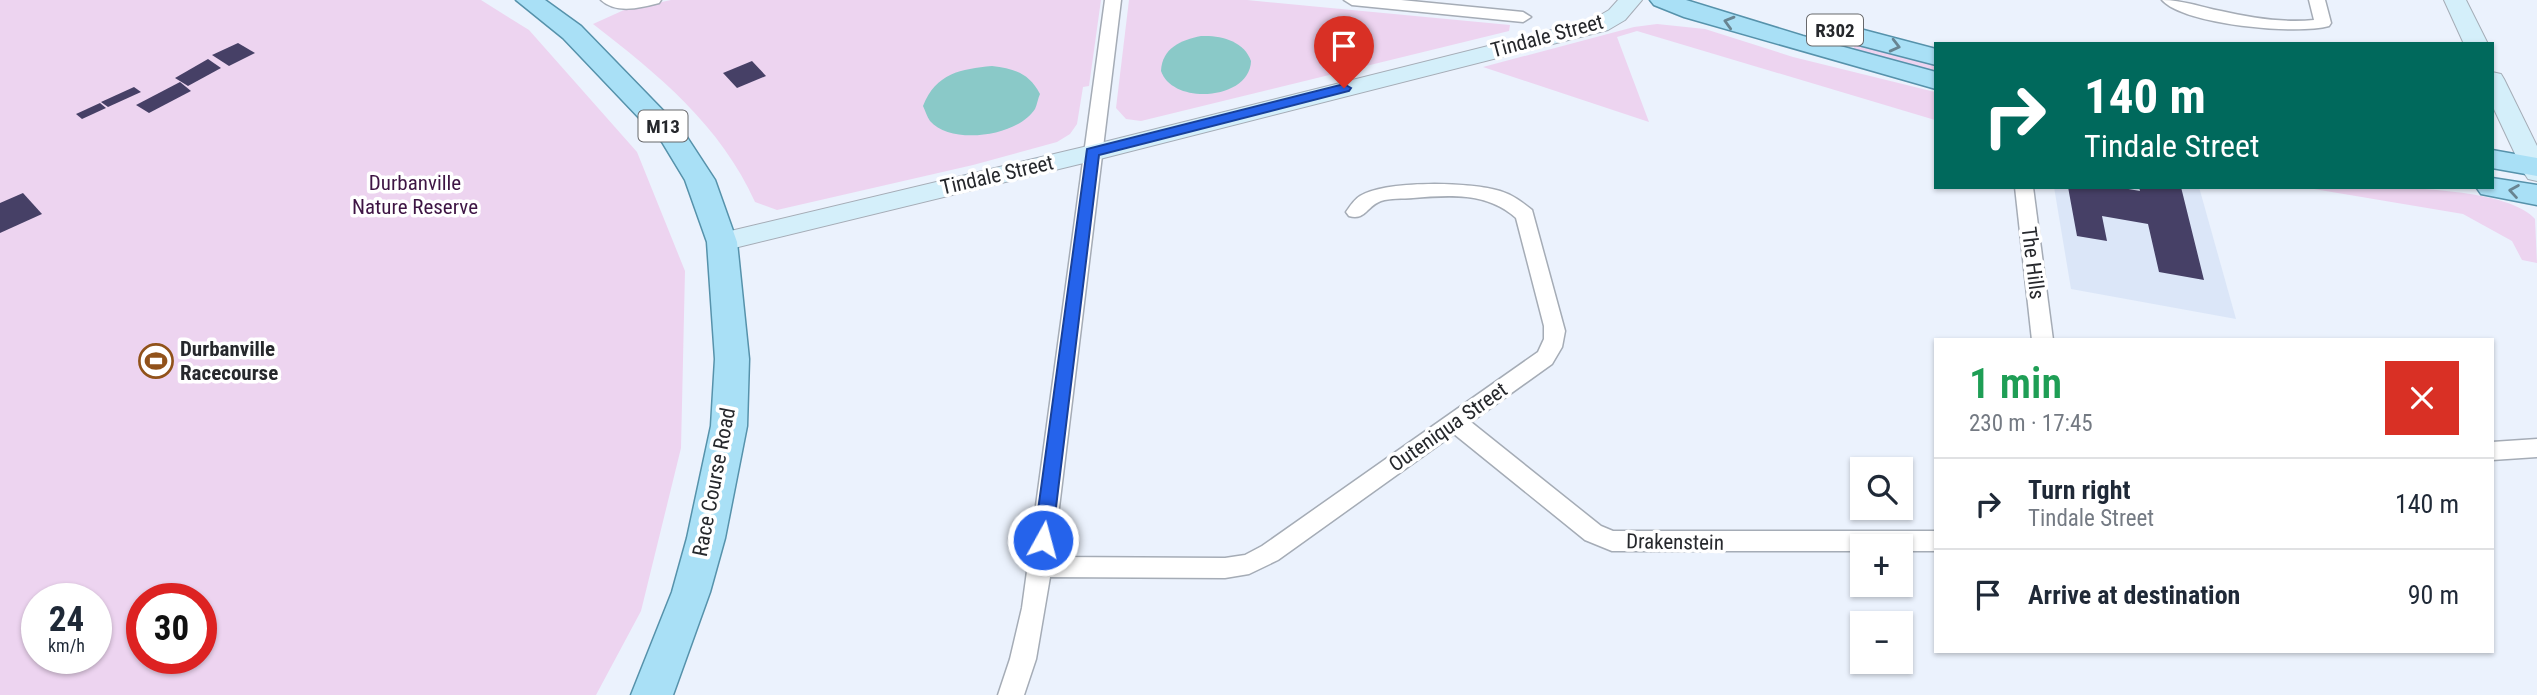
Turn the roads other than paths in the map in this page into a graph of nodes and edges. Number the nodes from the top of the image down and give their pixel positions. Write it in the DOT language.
graph roads {
  1 [pos="529,0"];
  2 [pos="609,0"];
  3 [pos="653,0"];
  4 [pos="1113,0"];
  5 [pos="1352,0"];
  6 [pos="1631,0"];
  7 [pos="1663,0"];
  8 [pos="1735,0"];
  9 [pos="2170,0"];
  10 [pos="2317,0"];
  11 [pos="2455,0"];
  12 [pos="1378,1"];
  13 [pos="1523,17"];
  14 [pos="2475,42"];
  15 [pos="1934,56"];
  16 [pos="1934,80"];
  17 [pos="2494,83"];
  18 [pos="1092,153"];
  19 [pos="2494,160"];
  20 [pos="2536,175"];
  21 [pos="2494,186"];
  22 [pos="2024,189"];
  23 [pos="1356,212"];
  24 [pos="722,242"];
  25 [pos="2043,338"];
  26 [pos="1455,422"];
  27 [pos="2537,448"];
  28 [pos="2494,451"];
  29 [pos="1934,541"];
  30 [pos="1039,567"];
  31 [pos="652,695"];
  32 [pos="1011,695"];
  1 -- 24 [label="main road, Race Course Road / M13"];
  2 -- 3 [label="street"];
  4 -- 18 [label="street"];
  5 -- 12 [label="street"];
  6 -- 18 [label="main road, Tindale Street"];
  16 -- 7 [label="main road, R302, one-way"];
  8 -- 15 [label="main road, R302, one-way"];
  9 -- 10 [label="street"];
  11 -- 14 [label="main road"];
  12 -- 13 [label="street"];
  17 -- 20 [label="main road"];
  18 -- 24 [label="main road, Tindale Street"];
  18 -- 30 [label="street"];
  19 -- 20 [label="main road"];
  20 -- 21 [label="main road, one-way"];
  22 -- 25 [label="street, The Hills"];
  23 -- 26 [label="street, Outeniqua Street"];
  24 -- 31 [label="main road, Race Course Road / M13"];
  26 -- 29 [label="street, Drakenstein"];
  26 -- 30 [label="street, Outeniqua Street"];
  27 -- 28 [label="street"];
  30 -- 32 [label="street"];
}
